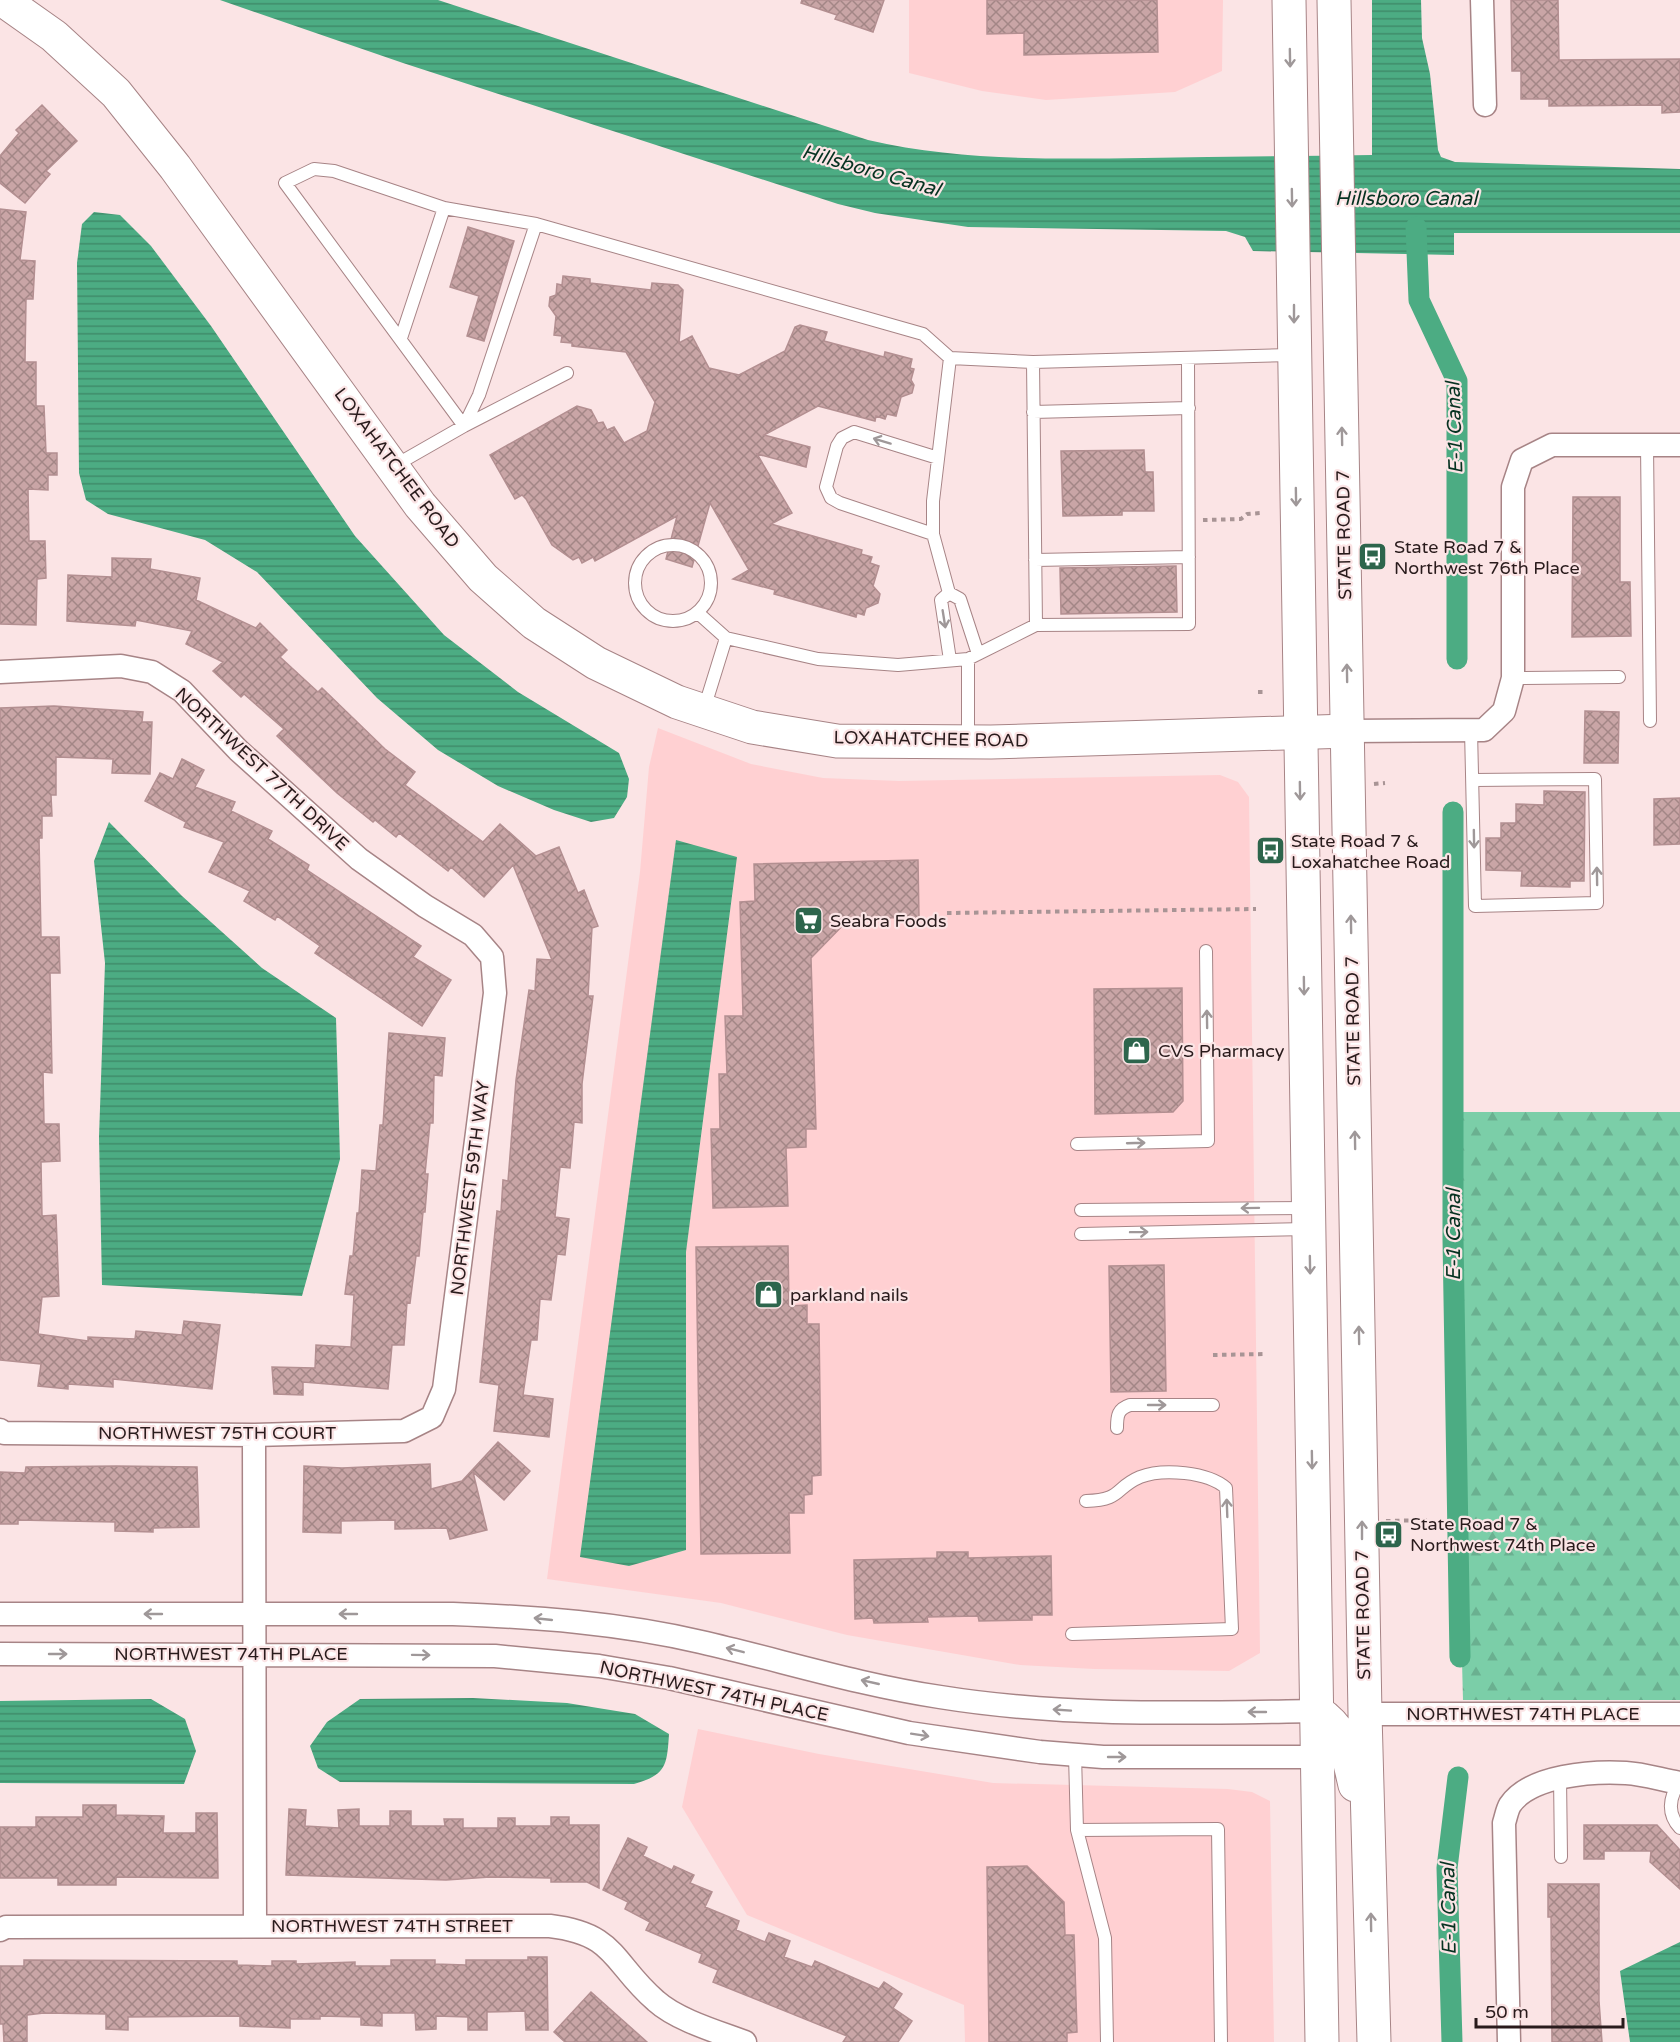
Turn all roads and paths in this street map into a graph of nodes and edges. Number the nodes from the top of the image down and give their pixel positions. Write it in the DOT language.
graph roads {
  1 [pos="3,0"];
  2 [pos="1289,0"];
  3 [pos="1334,0"];
  4 [pos="1482,0"];
  5 [pos="1485,105"];
  6 [pos="444,208"];
  7 [pos="536,224"];
  8 [pos="401,338"];
  9 [pos="1294,355"];
  10 [pos="950,358"];
  11 [pos="1188,359"];
  12 [pos="1033,362"];
  13 [pos="567,373"];
  14 [pos="1189,408"];
  15 [pos="1033,412"];
  16 [pos="464,426"];
  17 [pos="1647,445"];
  18 [pos="1680,445"];
  19 [pos="938,458"];
  20 [pos="393,467"];
  21 [pos="1261,513"];
  22 [pos="1203,520"];
  23 [pos="933,534"];
  24 [pos="1189,557"];
  25 [pos="1035,560"];
  26 [pos="949,593"];
  27 [pos="698,613"];
  28 [pos="1036,625"];
  29 [pos="726,638"];
  30 [pos="973,656"];
  31 [pos="950,660"];
  32 [pos="0,672"];
  33 [pos="1618,677"];
  34 [pos="1513,678"];
  35 [pos="1258,692"];
  36 [pos="1265,692"];
  37 [pos="703,710"];
  38 [pos="1650,721"];
  39 [pos="1472,730"];
  40 [pos="1348,731"];
  41 [pos="1299,733"];
  42 [pos="968,742"];
  43 [pos="1474,780"];
  44 [pos="1385,783"];
  45 [pos="1370,784"];
  46 [pos="1256,909"];
  47 [pos="947,913"];
  48 [pos="1206,951"];
  49 [pos="492,957"];
  50 [pos="1077,1144"];
  51 [pos="1081,1210"];
  52 [pos="1309,1218"];
  53 [pos="1081,1234"];
  54 [pos="1264,1354"];
  55 [pos="1213,1356"];
  56 [pos="1213,1405"];
  57 [pos="432,1418"];
  58 [pos="1117,1428"];
  59 [pos="0,1430"];
  60 [pos="254,1435"];
  61 [pos="1086,1502"];
  62 [pos="1430,1520"];
  63 [pos="1362,1522"];
  64 [pos="1314,1592"];
  65 [pos="0,1614"];
  66 [pos="254,1614"];
  67 [pos="1072,1634"];
  68 [pos="0,1654"];
  69 [pos="254,1654"];
  70 [pos="1316,1711"];
  71 [pos="1365,1714"];
  72 [pos="1680,1714"];
  73 [pos="1076,1755"];
  74 [pos="1317,1757"];
  75 [pos="1560,1778"];
  76 [pos="1679,1783"];
  77 [pos="1680,1828"];
  78 [pos="1077,1830"];
  79 [pos="1369,1839"];
  80 [pos="1561,1857"];
  81 [pos="255,1926"];
  82 [pos="0,1930"];
  83 [pos="745,2042"];
  84 [pos="1107,2042"];
  85 [pos="1221,2042"];
  86 [pos="1322,2042"];
  87 [pos="1374,2042"];
  88 [pos="1509,2042"];
  1 -- 20 [label="main road, LOXAHATCHEE ROAD"];
  2 -- 9 [label="main road, one-way"];
  40 -- 3 [label="main road, STATE ROAD 7, one-way"];
  4 -- 5 [label="street"];
  6 -- 7 [label="lane"];
  6 -- 8 [label="lane"];
  6 -- 8 [label="lane"];
  7 -- 10 [label="lane"];
  7 -- 16 [label="lane"];
  8 -- 16 [label="lane"];
  9 -- 11 [label="lane"];
  9 -- 41 [label="main road, one-way"];
  10 -- 12 [label="lane"];
  10 -- 19 [label="lane"];
  11 -- 12 [label="lane"];
  11 -- 14 [label="lane"];
  12 -- 15 [label="lane"];
  13 -- 16 [label="lane"];
  14 -- 15 [label="lane"];
  14 -- 24 [label="lane"];
  15 -- 25 [label="lane"];
  16 -- 20 [label="lane"];
  17 -- 18 [label="street"];
  17 -- 34 [label="street"];
  17 -- 38 [label="lane"];
  19 -- 23 [label="lane"];
  19 -- 23 [label="lane, one-way"];
  20 -- 37 [label="main road, LOXAHATCHEE ROAD"];
  21 -- 22 [label="path"];
  23 -- 26 [label="lane"];
  24 -- 25 [label="lane"];
  24 -- 28 [label="lane"];
  25 -- 28 [label="lane"];
  26 -- 30 [label="lane"];
  26 -- 31 [label="lane, one-way"];
  27 -- 27 [label="lane"];
  27 -- 29 [label="lane"];
  28 -- 30 [label="lane"];
  29 -- 31 [label="lane"];
  29 -- 37 [label="lane"];
  30 -- 31 [label="lane"];
  30 -- 42 [label="lane"];
  32 -- 49 [label="street, NORTHWEST 77TH DRIVE"];
  33 -- 34 [label="lane"];
  34 -- 39 [label="street"];
  35 -- 36 [label="path"];
  37 -- 42 [label="main road, LOXAHATCHEE ROAD"];
  39 -- 40 [label="street"];
  39 -- 43 [label="lane"];
  40 -- 41 [label="main road, LOXAHATCHEE ROAD"];
  63 -- 40 [label="main road, STATE ROAD 7, one-way"];
  41 -- 42 [label="main road, LOXAHATCHEE ROAD"];
  41 -- 52 [label="main road, one-way"];
  43 -- 43 [label="lane, one-way"];
  44 -- 45 [label="path"];
  46 -- 47 [label="path"];
  50 -- 48 [label="lane, one-way"];
  49 -- 57 [label="street, NORTHWEST 59TH WAY"];
  52 -- 51 [label="lane, one-way"];
  53 -- 52 [label="lane, one-way"];
  52 -- 64 [label="main road, one-way"];
  54 -- 55 [label="path"];
  58 -- 56 [label="lane, one-way"];
  57 -- 60 [label="street, NORTHWEST 75TH COURT"];
  59 -- 60 [label="street, NORTHWEST 75TH COURT"];
  60 -- 66 [label="street"];
  67 -- 61 [label="lane, one-way"];
  62 -- 63 [label="path"];
  71 -- 63 [label="main road, STATE ROAD 7, one-way"];
  64 -- 70 [label="main road"];
  64 -- 71 [label="main road"];
  66 -- 65 [label="street, one-way"];
  66 -- 69 [label="street"];
  70 -- 66 [label="street, one-way"];
  68 -- 69 [label="street, NORTHWEST 74TH PLACE, one-way"];
  69 -- 73 [label="street, NORTHWEST 74TH PLACE, one-way"];
  69 -- 81 [label="street"];
  70 -- 74 [label="main road"];
  70 -- 79 [label="main road"];
  71 -- 72 [label="street, NORTHWEST 74TH PLACE"];
  71 -- 79 [label="main road, STATE ROAD 7"];
  73 -- 74 [label="street, NORTHWEST 74TH PLACE, one-way"];
  73 -- 78 [label="lane"];
  74 -- 86 [label="main road"];
  75 -- 76 [label="street"];
  75 -- 80 [label="lane"];
  75 -- 88 [label="street"];
  76 -- 77 [label="lane"];
  78 -- 84 [label="lane"];
  78 -- 85 [label="lane"];
  87 -- 79 [label="main road, STATE ROAD 7, one-way"];
  81 -- 82 [label="street, NORTHWEST 74TH STREET"];
  81 -- 83 [label="street, NORTHWEST 74TH STREET"];
}
